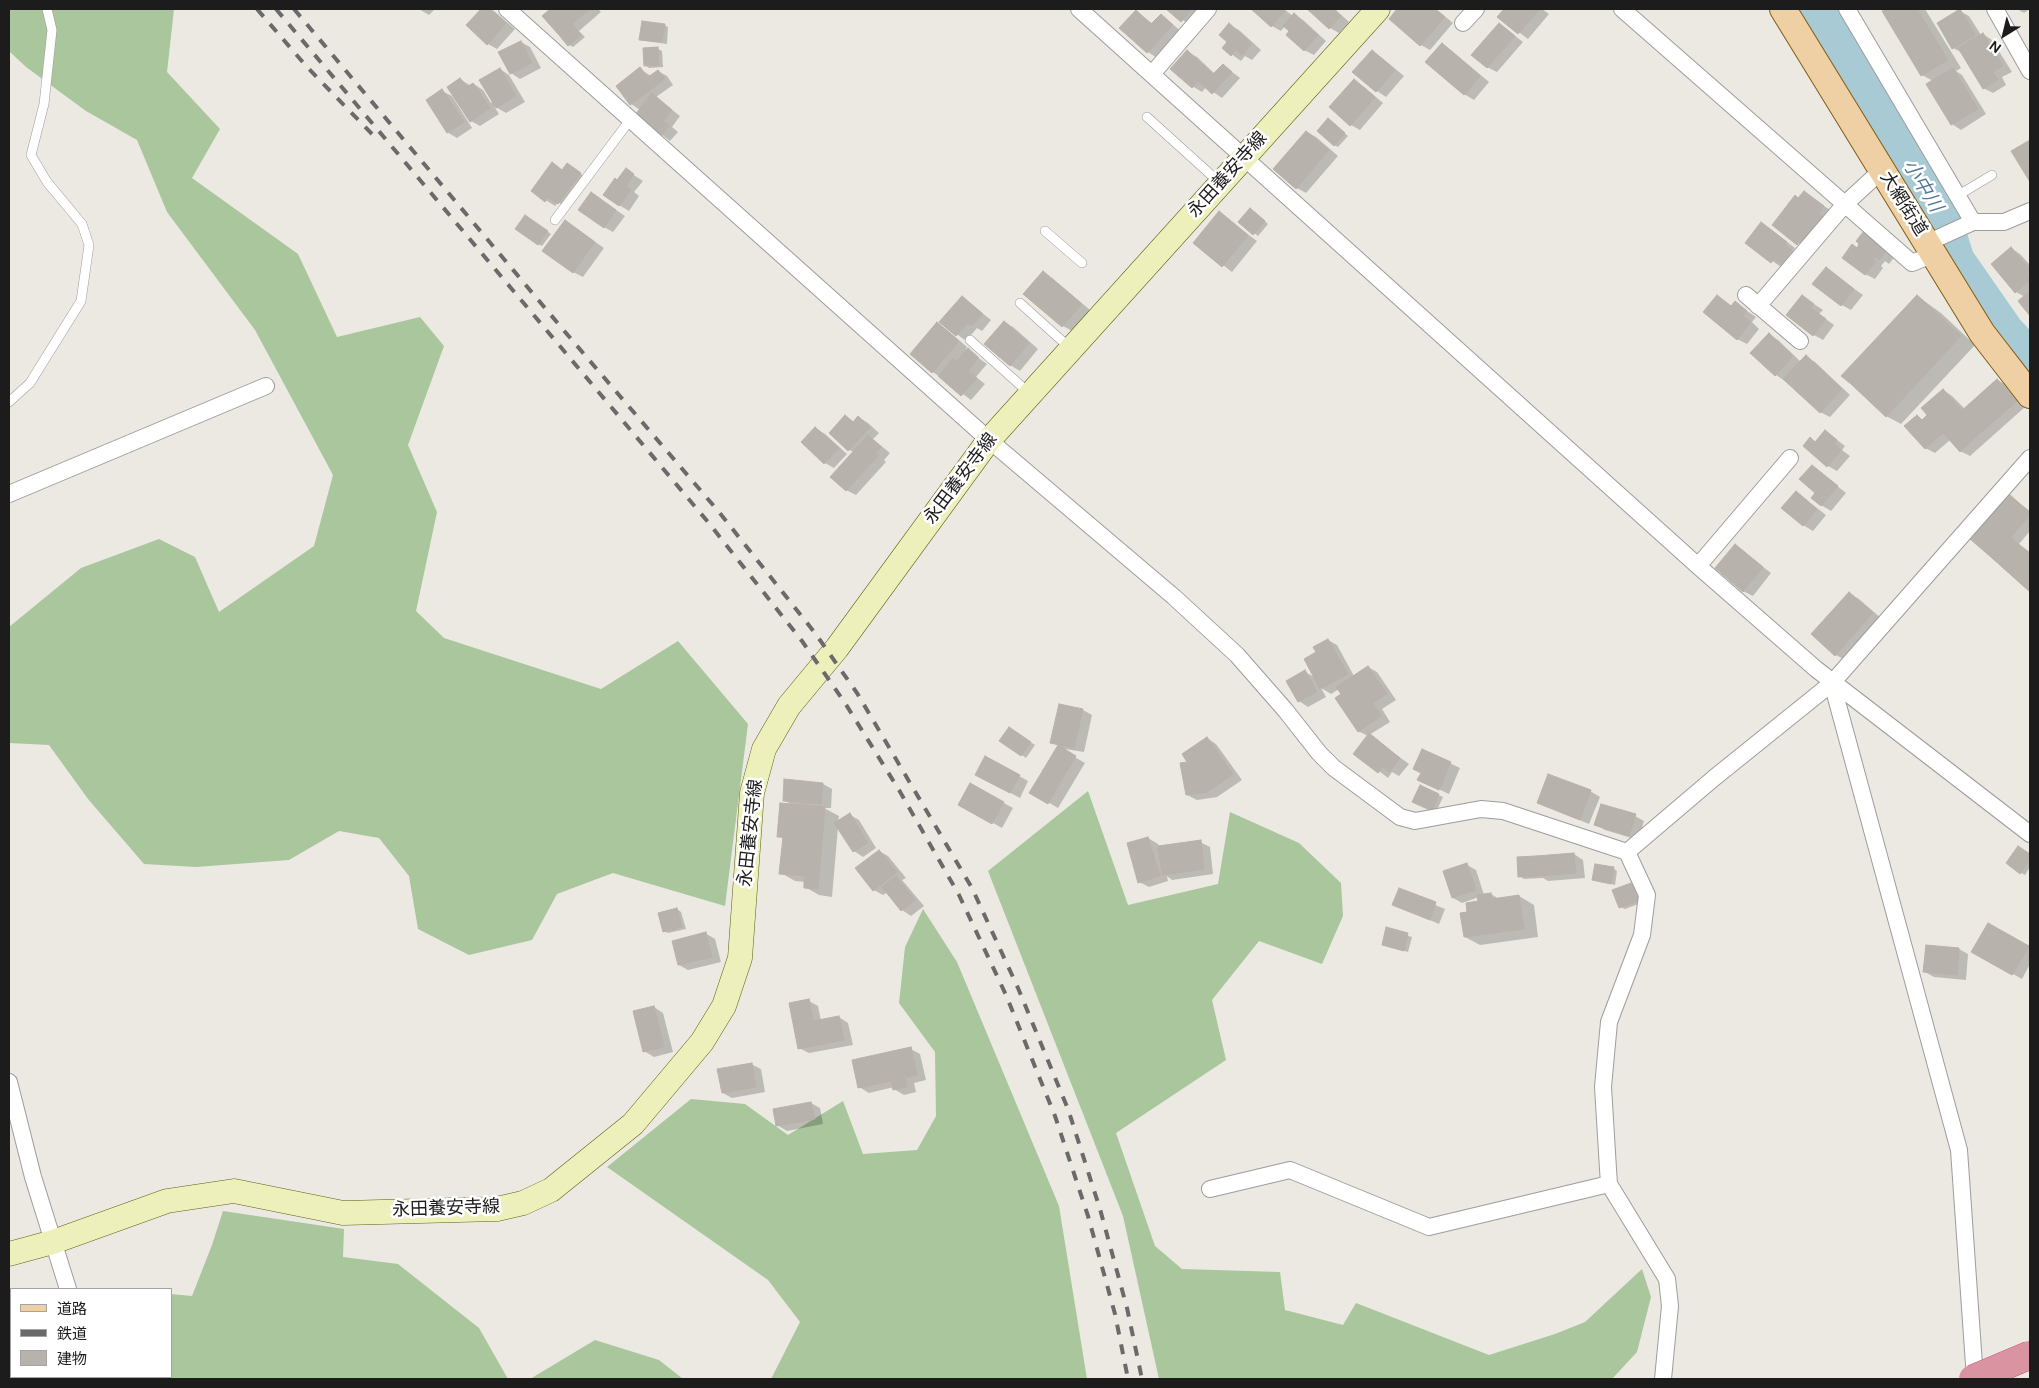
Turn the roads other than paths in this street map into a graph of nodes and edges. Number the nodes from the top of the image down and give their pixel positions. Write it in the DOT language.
graph roads {
  1 [pos="48,9"];
  2 [pos="507,9"];
  3 [pos="1079,9"];
  4 [pos="1208,9"];
  5 [pos="1378,9"];
  6 [pos="1476,9"];
  7 [pos="1622,9"];
  8 [pos="1782,9"];
  9 [pos="1847,9"];
  10 [pos="1995,9"];
  11 [pos="1462,23"];
  12 [pos="2030,71"];
  13 [pos="1152,74"];
  14 [pos="1147,117"];
  15 [pos="630,120"];
  16 [pos="1244,156"];
  17 [pos="1882,170"];
  18 [pos="1992,175"];
  19 [pos="1221,183"];
  20 [pos="1958,196"];
  21 [pos="1845,204"];
  22 [pos="2028,216"];
  23 [pos="556,220"];
  24 [pos="1973,222"];
  25 [pos="1045,231"];
  26 [pos="1930,249"];
  27 [pos="1082,264"];
  28 [pos="1020,303"];
  29 [pos="970,340"];
  30 [pos="1800,341"];
  31 [pos="1071,349"];
  32 [pos="266,386"];
  33 [pos="1030,394"];
  34 [pos="2030,395"];
  35 [pos="9,402"];
  36 [pos="989,440"];
  37 [pos="1790,458"];
  38 [pos="2030,458"];
  39 [pos="9,494"];
  40 [pos="1698,566"];
  41 [pos="1832,683"];
  42 [pos="2030,834"];
  43 [pos="1627,852"];
  44 [pos="9,1082"];
  45 [pos="1609,1184"];
  46 [pos="1210,1190"];
  47 [pos="53,1242"];
  48 [pos="9,1254"];
  49 [pos="68,1288"];
  50 [pos="2030,1355"];
  51 [pos="1662,1379"];
  52 [pos="1974,1379"];
  1 -- 35 [label="lane"];
  2 -- 15 [label="street"];
  3 -- 13 [label="street"];
  4 -- 13 [label="street"];
  5 -- 16 [label="street, 永田養安寺線"];
  6 -- 11 [label="street"];
  7 -- 21 [label="street"];
  8 -- 17 [label="main road, 大網街道"];
  9 -- 20 [label="street"];
  10 -- 12 [label="street"];
  13 -- 16 [label="street"];
  14 -- 19 [label="lane"];
  15 -- 23 [label="lane"];
  15 -- 36 [label="street"];
  16 -- 19 [label="street, 永田養安寺線"];
  16 -- 40 [label="street"];
  17 -- 21 [label="street"];
  17 -- 26 [label="main road, 大網街道"];
  18 -- 20 [label="lane"];
  19 -- 31 [label="street, 永田養安寺線"];
  20 -- 24 [label="street"];
  21 -- 26 [label="street"];
  21 -- 30 [label="street"];
  22 -- 24 [label="street"];
  24 -- 26 [label="street"];
  25 -- 27 [label="lane"];
  26 -- 34 [label="main road, 大網街道"];
  28 -- 31 [label="lane"];
  29 -- 33 [label="lane"];
  31 -- 33 [label="street, 永田養安寺線"];
  32 -- 39 [label="street"];
  33 -- 36 [label="street, 永田養安寺線"];
  36 -- 43 [label="street"];
  36 -- 47 [label="street, 永田養安寺線"];
  37 -- 40 [label="street"];
  38 -- 41 [label="street"];
  40 -- 41 [label="street"];
  41 -- 42 [label="street"];
  41 -- 43 [label="street"];
  41 -- 52 [label="street"];
  43 -- 45 [label="street"];
  44 -- 47 [label="street"];
  45 -- 46 [label="street"];
  45 -- 51 [label="street"];
  47 -- 48 [label="street, 永田養安寺線"];
  47 -- 49 [label="street"];
  50 -- 52 [label="highway, bridge"];
}
